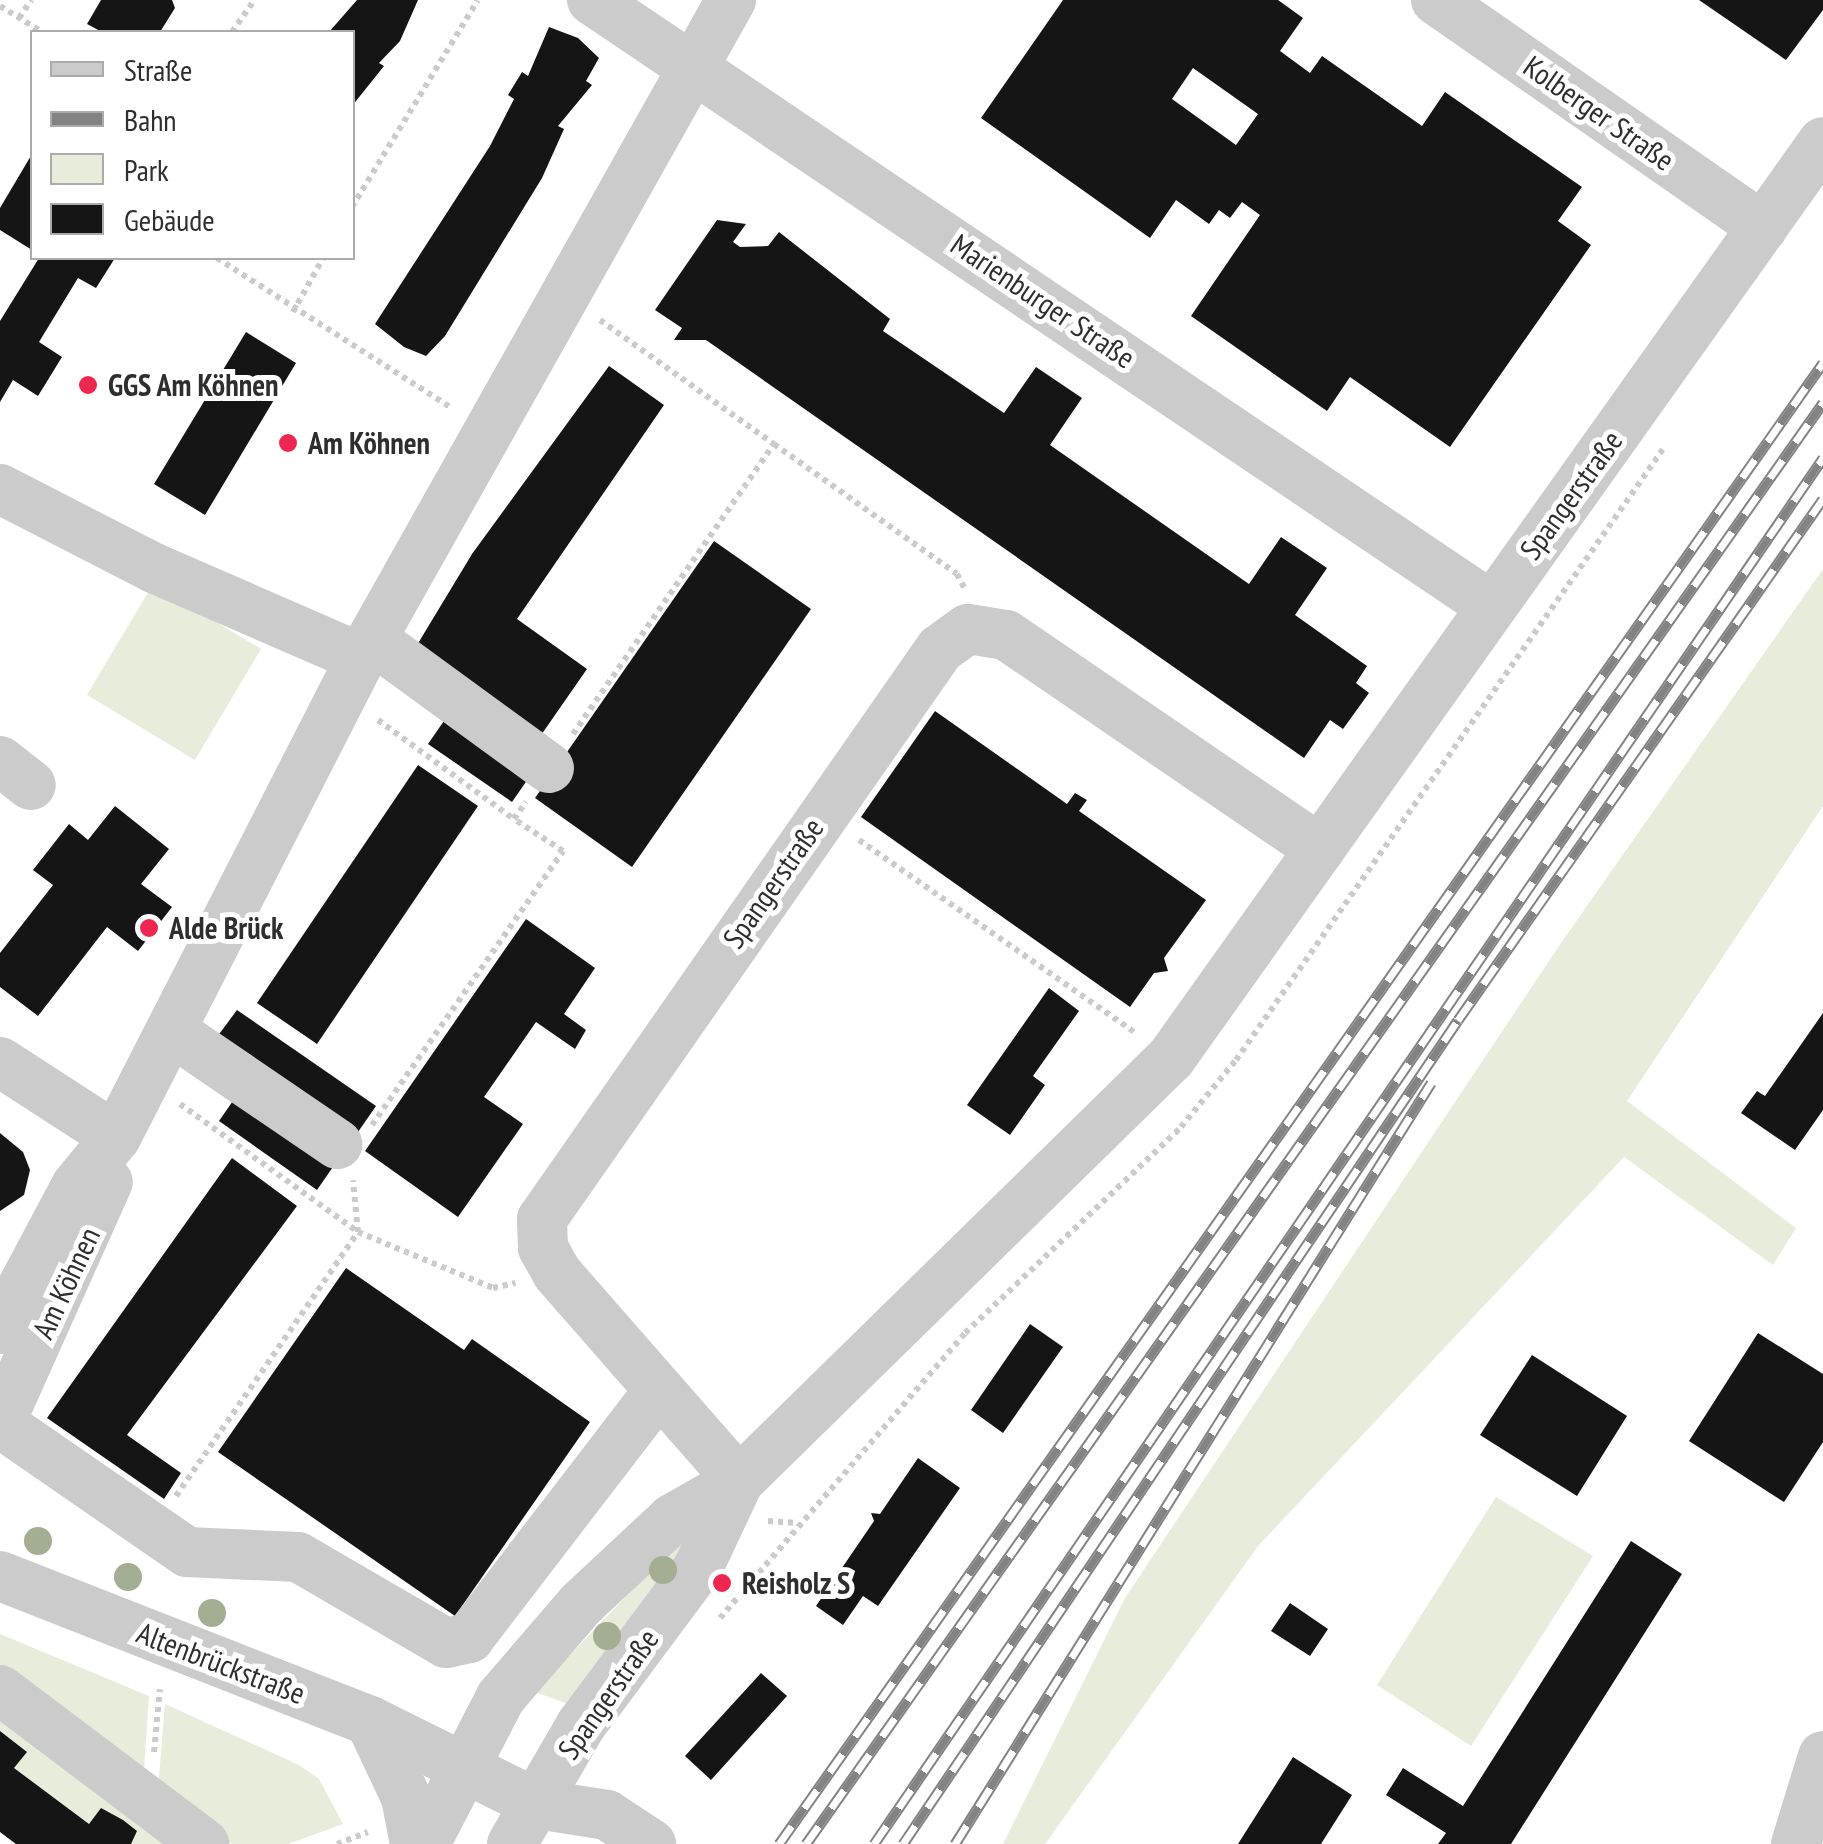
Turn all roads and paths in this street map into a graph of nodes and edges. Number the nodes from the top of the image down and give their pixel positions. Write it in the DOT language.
graph roads {
  1 [pos="30,0"];
  2 [pos="254,0"];
  3 [pos="478,0"];
  4 [pos="592,0"];
  5 [pos="731,0"];
  6 [pos="1436,0"];
  7 [pos="0,6"];
  8 [pos="19,18"];
  9 [pos="39,30"];
  10 [pos="233,30"];
  11 [pos="697,65"];
  12 [pos="1823,142"];
  13 [pos="355,201"];
  14 [pos="1764,227"];
  15 [pos="220,260"];
  16 [pos="322,260"];
  17 [pos="564,294"];
  18 [pos="293,312"];
  19 [pos="486,428"];
  20 [pos="774,444"];
  21 [pos="0,489"];
  22 [pos="1491,606"];
  23 [pos="987,626"];
  24 [pos="359,664"];
  25 [pos="550,768"];
  26 [pos="822,813"];
  27 [pos="514,819"];
  28 [pos="1320,849"];
  29 [pos="173,1032"];
  30 [pos="1171,1058"];
  31 [pos="0,1062"];
  32 [pos="147,1080"];
  33 [pos="116,1137"];
  34 [pos="350,1152"];
  35 [pos="358,1232"];
  36 [pos="557,1273"];
  37 [pos="0,1329"];
  38 [pos="965,1333"];
  39 [pos="656,1394"];
  40 [pos="0,1423"];
  41 [pos="739,1482"];
  42 [pos="155,1527"];
  43 [pos="0,1546"];
  44 [pos="0,1576"];
  45 [pos="71,1604"];
  46 [pos="708,1632"];
  47 [pos="160,1689"];
  48 [pos="0,1690"];
  49 [pos="370,1720"];
  50 [pos="1823,1756"];
  51 [pos="466,1768"];
  52 [pos="152,1804"];
  53 [pos="524,1824"];
  54 [pos="393,1838"];
  55 [pos="204,1844"];
  56 [pos="337,1844"];
  57 [pos="425,1844"];
  58 [pos="574,1844"];
  59 [pos="650,1844"];
  60 [pos="1796,1844"];
  1 -- 8 [label="path"];
  2 -- 10 [label="path"];
  3 -- 13 [label="path"];
  4 -- 11 [label="street, Marienburger Straße"];
  5 -- 11 [label="street, Am Köhnen"];
  6 -- 14 [label="street, Kolberger Straße"];
  7 -- 8 [label="path"];
  8 -- 9 [label="path"];
  11 -- 17 [label="street, Am Köhnen"];
  11 -- 22 [label="street, Marienburger Straße"];
  12 -- 14 [label="street, Spangerstraße"];
  14 -- 22 [label="street, Spangerstraße"];
  15 -- 18 [label="path"];
  16 -- 18 [label="path"];
  17 -- 19 [label="street, Am Köhnen"];
  17 -- 20 [label="path"];
  18 -- 19 [label="path"];
  19 -- 24 [label="street, Am Köhnen"];
  20 -- 23 [label="path"];
  20 -- 25 [label="path"];
  21 -- 24 [label="street"];
  22 -- 28 [label="street, Spangerstraße"];
  23 -- 26 [label="street, Spangerstraße"];
  23 -- 28 [label="street"];
  24 -- 25 [label="street"];
  24 -- 27 [label="path"];
  24 -- 29 [label="street, Am Köhnen"];
  25 -- 27 [label="path"];
  26 -- 30 [label="path"];
  26 -- 36 [label="street, Spangerstraße"];
  27 -- 34 [label="path"];
  28 -- 30 [label="street, Spangerstraße"];
  29 -- 32 [label="street, Am Köhnen"];
  29 -- 34 [label="street"];
  30 -- 41 [label="street, Spangerstraße"];
  31 -- 33 [label="street"];
  32 -- 33 [label="street, Am Köhnen"];
  32 -- 35 [label="path"];
  33 -- 37 [label="street, Am Köhnen"];
  33 -- 40 [label="street, Am Köhnen"];
  34 -- 35 [label="path"];
  35 -- 36 [label="path"];
  35 -- 42 [label="path"];
  36 -- 39 [label="street, Spangerstraße"];
  38 -- 46 [label="path"];
  39 -- 41 [label="street, Spangerstraße"];
  39 -- 42 [label="street"];
  40 -- 42 [label="street"];
  41 -- 51 [label="street, Spangerstraße"];
  41 -- 53 [label="street, Spangerstraße"];
  43 -- 45 [label="street, Altenbrückstraße"];
  44 -- 45 [label="street, Altenbrückstraße"];
  45 -- 49 [label="street, Altenbrückstraße"];
  47 -- 52 [label="path"];
  48 -- 52 [label="street"];
  49 -- 51 [label="street, Altenbrückstraße"];
  49 -- 54 [label="street"];
  50 -- 60 [label="street"];
  51 -- 53 [label="street, Altenbrückstraße"];
  51 -- 57 [label="street, Spangerstraße"];
  52 -- 55 [label="street"];
  53 -- 58 [label="street"];
  53 -- 59 [label="street"];
  54 -- 56 [label="path"];
}
